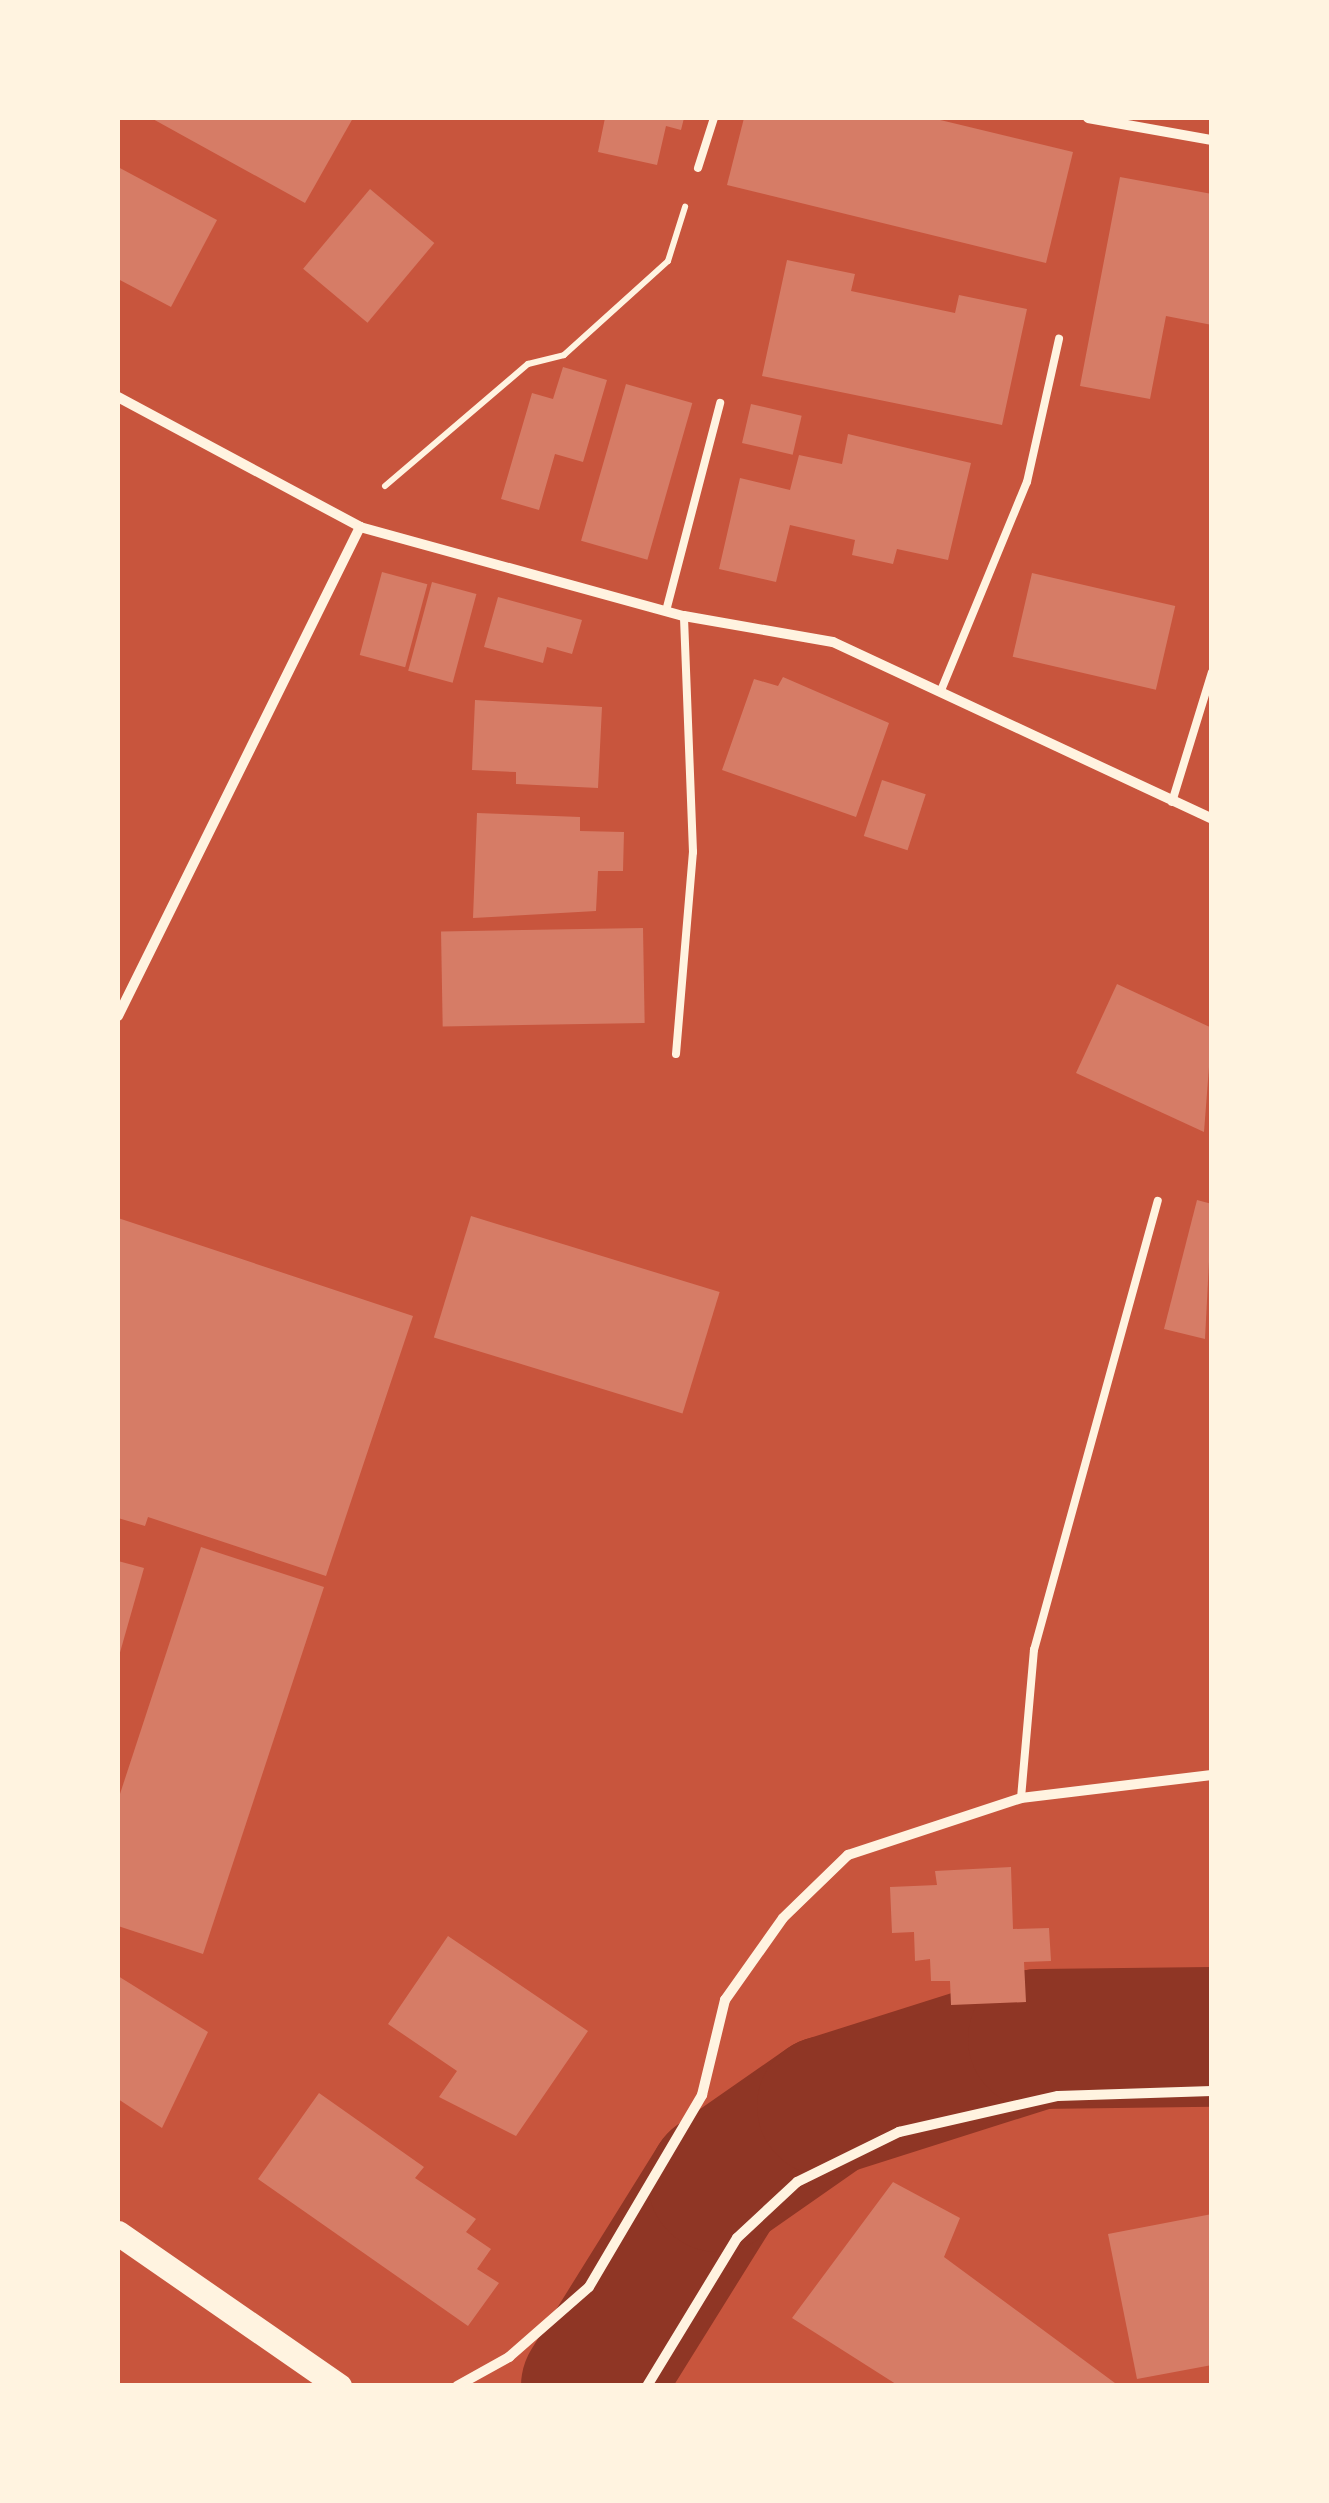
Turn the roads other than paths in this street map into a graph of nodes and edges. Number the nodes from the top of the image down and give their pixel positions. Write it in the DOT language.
graph roads {
  1 [pos="714,118"];
  2 [pos="1088,118"];
  3 [pos="1212,140"];
  4 [pos="698,168"];
  5 [pos="1058,339"];
  6 [pos="118,397"];
  7 [pos="720,403"];
  8 [pos="360,526"];
  9 [pos="666,611"];
  10 [pos="684,616"];
  11 [pos="1212,672"];
  12 [pos="942,688"];
  13 [pos="1171,805"];
  14 [pos="1209,820"];
  15 [pos="118,1016"];
  16 [pos="676,1054"];
  17 [pos="1158,1201"];
  18 [pos="1212,1775"];
  19 [pos="1022,1798"];
  20 [pos="1212,2090"];
  21 [pos="118,2233"];
  22 [pos="328,2383"];
  23 [pos="457,2386"];
  24 [pos="646,2386"];
  1 -- 4 [label="lane"];
  2 -- 3 [label="street"];
  5 -- 12 [label="lane"];
  6 -- 8 [label="street"];
  7 -- 9 [label="lane"];
  8 -- 9 [label="street"];
  8 -- 15 [label="street"];
  9 -- 10 [label="street"];
  10 -- 12 [label="street"];
  10 -- 16 [label="lane"];
  11 -- 13 [label="lane"];
  12 -- 13 [label="street"];
  13 -- 14 [label="street"];
  17 -- 19 [label="lane"];
  18 -- 19 [label="street"];
  19 -- 23 [label="street"];
  20 -- 24 [label="street"];
  21 -- 22 [label="main road"];
}
